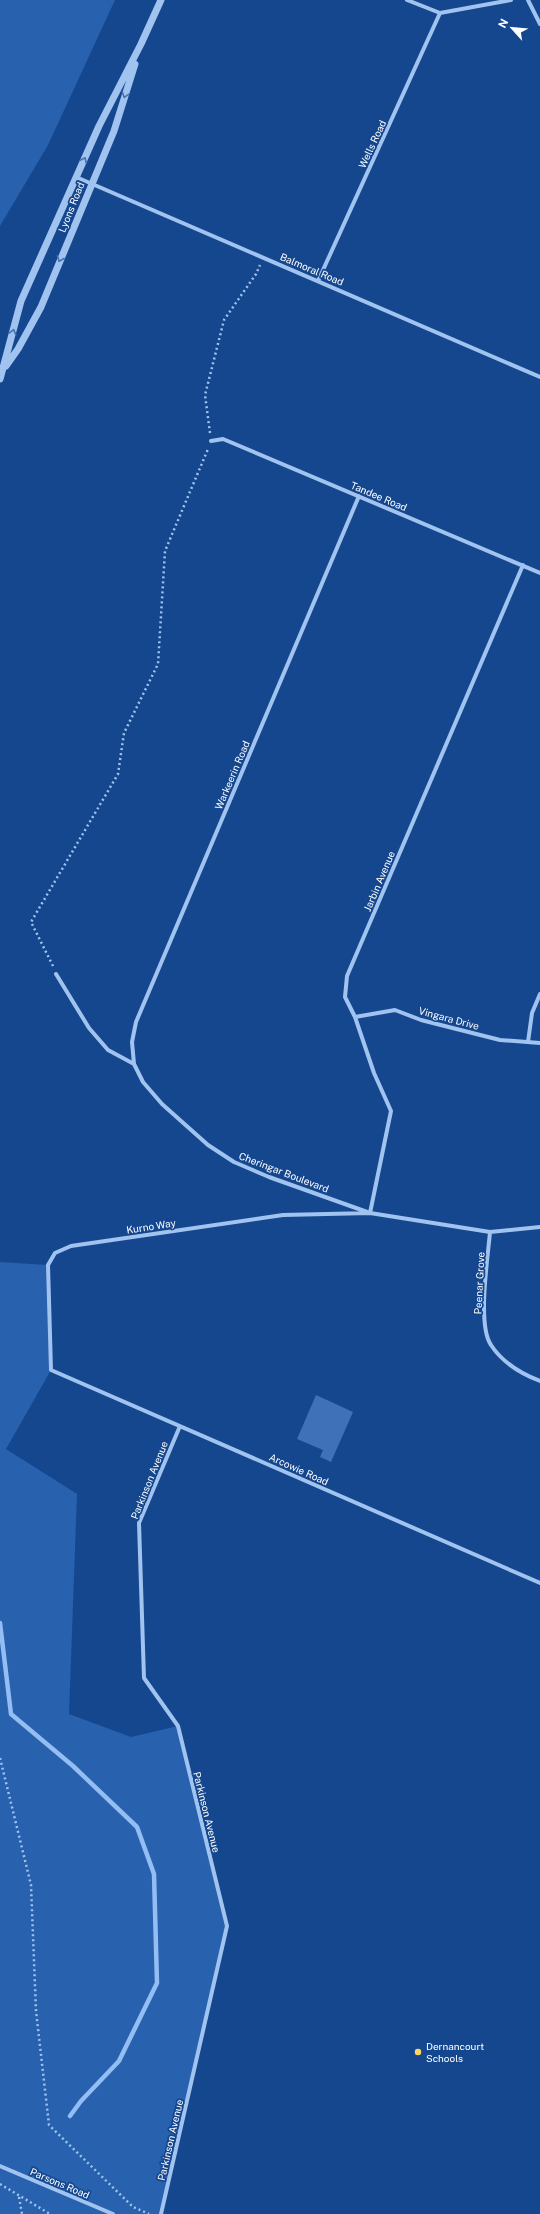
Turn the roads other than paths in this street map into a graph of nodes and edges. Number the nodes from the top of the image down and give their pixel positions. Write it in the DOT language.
graph roads {
  1 [pos="161,0"];
  2 [pos="407,0"];
  3 [pos="511,0"];
  4 [pos="528,0"];
  5 [pos="440,13"];
  6 [pos="540,24"];
  7 [pos="141,44"];
  8 [pos="76,178"];
  9 [pos="91,184"];
  10 [pos="318,281"];
  11 [pos="3,370"];
  12 [pos="540,377"];
  13 [pos="0,379"];
  14 [pos="211,440"];
  15 [pos="359,496"];
  16 [pos="523,564"];
  17 [pos="540,573"];
  18 [pos="56,974"];
  19 [pos="540,994"];
  20 [pos="355,1017"];
  21 [pos="528,1042"];
  22 [pos="540,1043"];
  23 [pos="134,1064"];
  24 [pos="370,1213"];
  25 [pos="540,1227"];
  26 [pos="490,1232"];
  27 [pos="51,1370"];
  28 [pos="540,1382"];
  29 [pos="180,1426"];
  30 [pos="540,1583"];
  31 [pos="0,2166"];
  32 [pos="113,2214"];
  33 [pos="161,2214"];
  1 -- 7 [label="street, Lyons Road"];
  2 -- 5 [label="street"];
  3 -- 5 [label="street"];
  4 -- 6 [label="street"];
  5 -- 10 [label="street, Wells Road"];
  8 -- 7 [label="street, Lyons Road, one-way"];
  7 -- 9 [label="street, Lyons Road, one-way"];
  8 -- 9 [label="street, Balmoral Road"];
  11 -- 8 [label="street, Lyons Road, one-way"];
  9 -- 10 [label="street, Balmoral Road"];
  9 -- 11 [label="street, Lyons Road, one-way"];
  10 -- 12 [label="street, Balmoral Road"];
  11 -- 13 [label="street, Lyons Road"];
  14 -- 15 [label="street, Tandee Road"];
  15 -- 16 [label="street, Tandee Road"];
  15 -- 23 [label="street, Warkeerin Road"];
  16 -- 17 [label="street, Tandee Road"];
  16 -- 20 [label="street, Jarbin Avenue"];
  18 -- 23 [label="street"];
  19 -- 21 [label="street"];
  20 -- 21 [label="street, Vingara Drive"];
  20 -- 24 [label="street, Jarbin Avenue"];
  21 -- 22 [label="street, Vingara Drive"];
  23 -- 24 [label="street, Cheringar Boulevard"];
  24 -- 26 [label="street, Cheringar Boulevard"];
  24 -- 27 [label="street, Kurno Way"];
  25 -- 26 [label="street, Cheringar Boulevard"];
  26 -- 28 [label="street, Peenar Grove"];
  27 -- 29 [label="street, Arcowie Road"];
  29 -- 30 [label="street, Arcowie Road"];
  29 -- 33 [label="street, Parkinson Avenue"];
  31 -- 32 [label="street, Parsons Road"];
}
